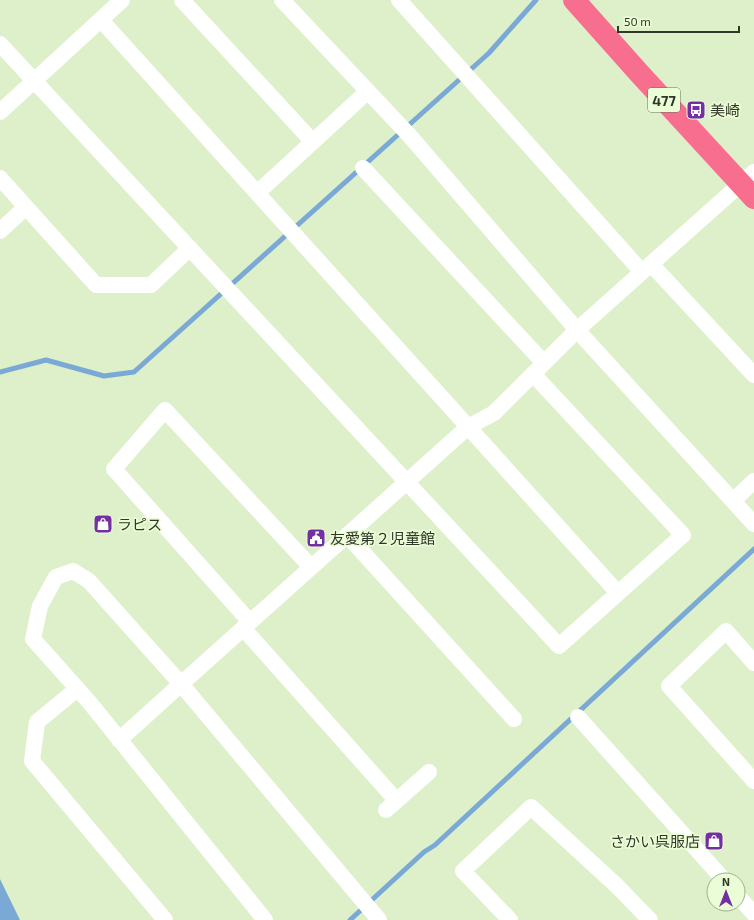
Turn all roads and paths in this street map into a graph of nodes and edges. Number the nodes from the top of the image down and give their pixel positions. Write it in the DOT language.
graph roads {
  1 [pos="122,0"];
  2 [pos="182,0"];
  3 [pos="282,0"];
  4 [pos="399,0"];
  5 [pos="574,0"];
  6 [pos="101,20"];
  7 [pos="0,44"];
  8 [pos="34,80"];
  9 [pos="368,91"];
  10 [pos="0,112"];
  11 [pos="313,142"];
  12 [pos="363,168"];
  13 [pos="0,178"];
  14 [pos="750,184"];
  15 [pos="257,193"];
  16 [pos="26,207"];
  17 [pos="0,231"];
  18 [pos="190,248"];
  19 [pos="646,268"];
  20 [pos="576,330"];
  21 [pos="539,369"];
  22 [pos="754,375"];
  23 [pos="468,427"];
  24 [pos="754,481"];
  25 [pos="407,482"];
  26 [pos="733,501"];
  27 [pos="754,524"];
  28 [pos="348,535"];
  29 [pos="311,567"];
  30 [pos="618,593"];
  31 [pos="246,625"];
  32 [pos="754,662"];
  33 [pos="181,684"];
  34 [pos="77,689"];
  35 [pos="578,717"];
  36 [pos="514,719"];
  37 [pos="119,740"];
  38 [pos="429,772"];
  39 [pos="754,781"];
  40 [pos="717,872"];
  41 [pos="746,905"];
  42 [pos="754,914"];
  43 [pos="165,920"];
  44 [pos="265,920"];
  45 [pos="379,920"];
  46 [pos="510,920"];
  47 [pos="650,920"];
  1 -- 6 [label="street"];
  2 -- 11 [label="street"];
  3 -- 9 [label="street"];
  4 -- 19 [label="street"];
  5 -- 14 [label="highway, 477"];
  6 -- 8 [label="street"];
  6 -- 15 [label="street"];
  7 -- 8 [label="street"];
  8 -- 10 [label="street"];
  8 -- 18 [label="street"];
  9 -- 11 [label="street"];
  9 -- 20 [label="street"];
  11 -- 15 [label="street"];
  12 -- 21 [label="street"];
  13 -- 16 [label="street"];
  14 -- 19 [label="street"];
  15 -- 23 [label="street"];
  16 -- 17 [label="street"];
  16 -- 18 [label="street"];
  18 -- 25 [label="street"];
  19 -- 20 [label="street"];
  19 -- 22 [label="street"];
  20 -- 21 [label="street"];
  20 -- 26 [label="street"];
  21 -- 23 [label="street"];
  21 -- 30 [label="street"];
  23 -- 25 [label="street"];
  23 -- 30 [label="street"];
  24 -- 26 [label="street"];
  25 -- 28 [label="street"];
  25 -- 30 [label="street"];
  26 -- 27 [label="street"];
  28 -- 29 [label="street"];
  28 -- 36 [label="street"];
  29 -- 31 [label="street"];
  29 -- 31 [label="street"];
  31 -- 33 [label="street"];
  31 -- 38 [label="street"];
  32 -- 39 [label="street"];
  33 -- 34 [label="street"];
  33 -- 37 [label="street"];
  33 -- 45 [label="street"];
  34 -- 37 [label="street"];
  34 -- 43 [label="street"];
  35 -- 40 [label="street"];
  37 -- 44 [label="street"];
  41 -- 42 [label="street"];
  46 -- 47 [label="street"];
}
